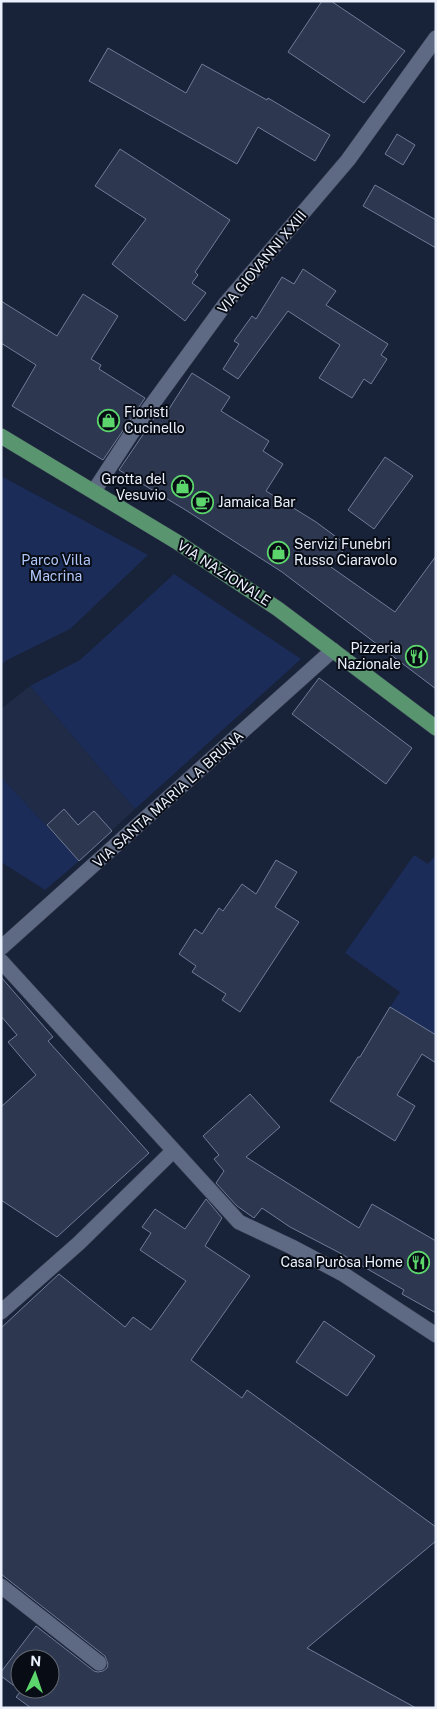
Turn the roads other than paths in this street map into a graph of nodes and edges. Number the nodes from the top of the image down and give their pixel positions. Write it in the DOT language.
graph roads {
  1 [pos="436,38"];
  2 [pos="1,436"];
  3 [pos="94,491"];
  4 [pos="333,650"];
  5 [pos="436,728"];
  6 [pos="1,948"];
  7 [pos="1,960"];
  8 [pos="173,1151"];
  9 [pos="1,1312"];
  10 [pos="436,1335"];
  11 [pos="1,1586"];
  12 [pos="99,1663"];
  1 -- 3 [label="street, VIA GIOVANNI XXIII"];
  2 -- 3 [label="main road, VIA NAZIONALE"];
  3 -- 4 [label="main road, VIA NAZIONALE"];
  4 -- 5 [label="main road, VIA NAZIONALE"];
  4 -- 6 [label="street, VIA SANTA MARIA LA BRUNA"];
  7 -- 8 [label="street"];
  8 -- 9 [label="street"];
  8 -- 10 [label="street"];
  11 -- 12 [label="street"];
}
